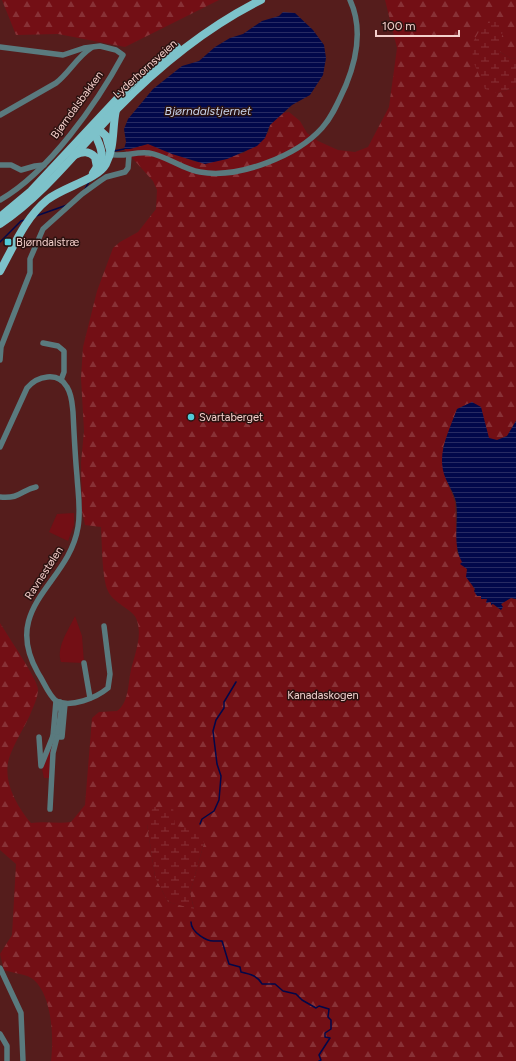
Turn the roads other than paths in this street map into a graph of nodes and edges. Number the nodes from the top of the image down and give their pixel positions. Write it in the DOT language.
graph roads {
  1 [pos="261,0"];
  2 [pos="350,0"];
  3 [pos="234,14"];
  4 [pos="93,46"];
  5 [pos="0,48"];
  6 [pos="116,109"];
  7 [pos="0,114"];
  8 [pos="95,129"];
  9 [pos="106,154"];
  10 [pos="129,155"];
  11 [pos="73,156"];
  12 [pos="0,165"];
  13 [pos="44,165"];
  14 [pos="96,168"];
  15 [pos="90,176"];
  16 [pos="0,200"];
  17 [pos="0,218"];
  18 [pos="0,224"];
  19 [pos="0,271"];
  20 [pos="43,343"];
  21 [pos="0,360"];
  22 [pos="61,380"];
  23 [pos="0,447"];
  24 [pos="36,487"];
  25 [pos="0,497"];
  26 [pos="104,626"];
  27 [pos="84,663"];
  28 [pos="90,698"];
  29 [pos="60,702"];
  30 [pos="55,736"];
  31 [pos="39,737"];
  32 [pos="50,809"];
  33 [pos="0,968"];
  34 [pos="0,1034"];
  35 [pos="7,1061"];
  36 [pos="23,1061"];
  1 -- 3 [label="main road, Lyderhornsveien"];
  2 -- 10 [label="street"];
  3 -- 6 [label="main road, Lyderhornsveien"];
  3 -- 8 [label="main road, Lyderhornsveien"];
  4 -- 5 [label="street"];
  4 -- 7 [label="street"];
  4 -- 13 [label="street, Bjørndalsbakken"];
  6 -- 8 [label="main road, Lyderhornsveien"];
  6 -- 9 [label="main road"];
  8 -- 9 [label="main road"];
  8 -- 11 [label="main road, Lyderhornsveien"];
  8 -- 17 [label="main road, Lyderhornsveien"];
  9 -- 10 [label="street"];
  9 -- 14 [label="main road"];
  9 -- 15 [label="main road"];
  10 -- 21 [label="street"];
  11 -- 14 [label="main road"];
  11 -- 18 [label="main road, Lyderhornsveien"];
  12 -- 13 [label="street"];
  13 -- 16 [label="street, Bjørndalsbakken"];
  14 -- 15 [label="main road"];
  15 -- 19 [label="main road"];
  20 -- 22 [label="street"];
  22 -- 23 [label="street"];
  22 -- 29 [label="street, Ravnestølen"];
  24 -- 25 [label="street"];
  26 -- 28 [label="street"];
  27 -- 28 [label="street"];
  28 -- 29 [label="street"];
  29 -- 30 [label="street"];
  29 -- 30 [label="street"];
  30 -- 31 [label="street"];
  30 -- 32 [label="street"];
  33 -- 36 [label="street"];
  34 -- 35 [label="street"];
}
